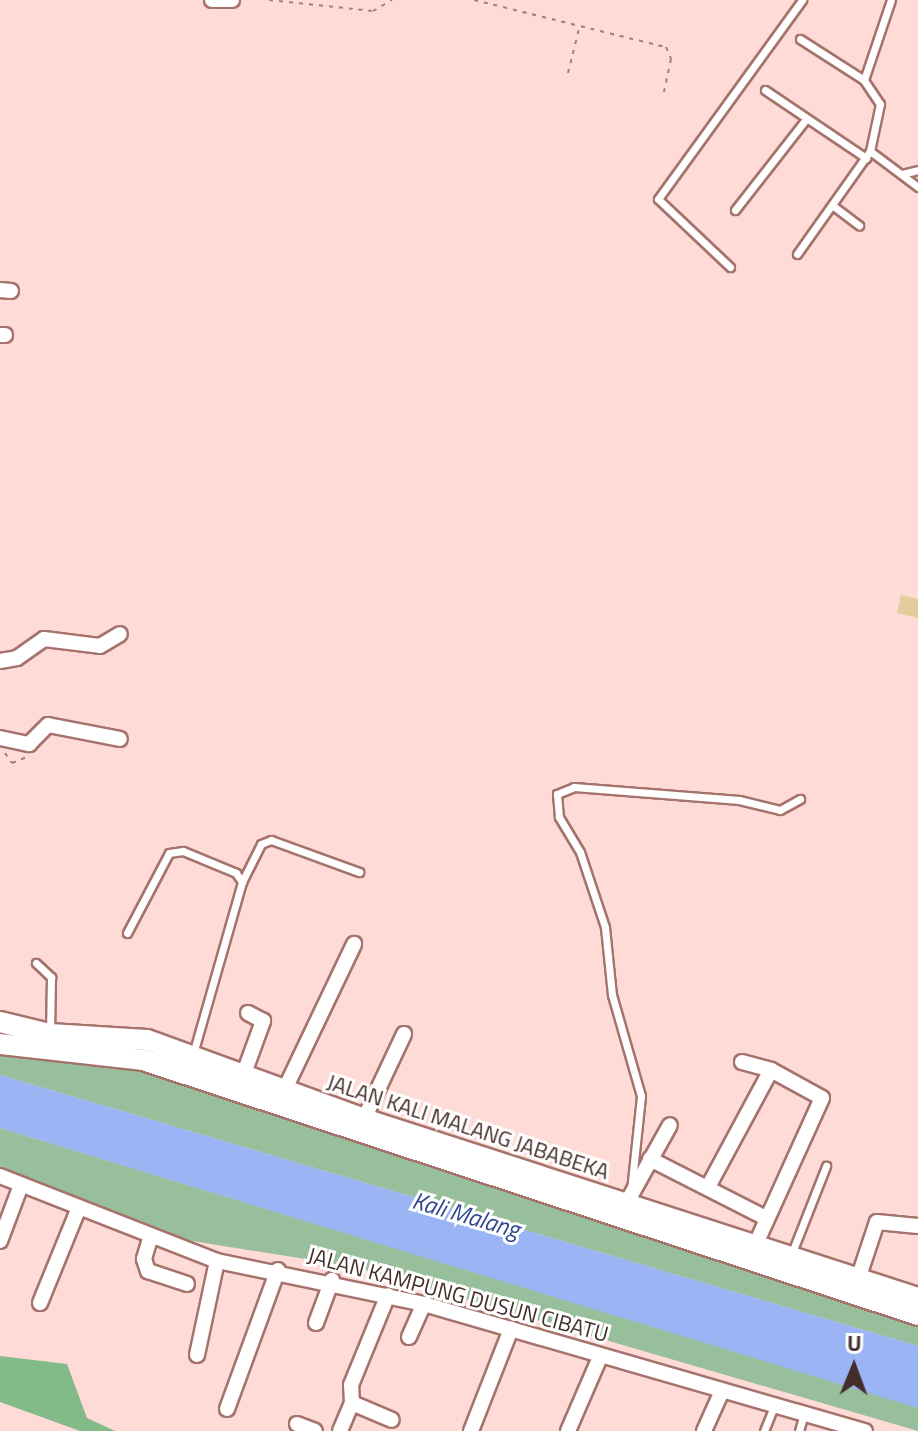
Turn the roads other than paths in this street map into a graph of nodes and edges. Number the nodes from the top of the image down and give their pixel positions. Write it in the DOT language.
graph roads {
  1 [pos="212,0"];
  2 [pos="232,0"];
  3 [pos="802,0"];
  4 [pos="891,0"];
  5 [pos="800,39"];
  6 [pos="864,80"];
  7 [pos="765,90"];
  8 [pos="806,119"];
  9 [pos="868,154"];
  10 [pos="918,170"];
  11 [pos="902,174"];
  12 [pos="918,187"];
  13 [pos="832,205"];
  14 [pos="735,210"];
  15 [pos="859,225"];
  16 [pos="797,254"];
  17 [pos="730,267"];
  18 [pos="120,634"];
  19 [pos="0,661"];
  20 [pos="0,738"];
  21 [pos="120,739"];
  22 [pos="800,799"];
  23 [pos="359,872"];
  24 [pos="242,882"];
  25 [pos="127,933"];
  26 [pos="354,944"];
  27 [pos="36,963"];
  28 [pos="248,1013"];
  29 [pos="0,1022"];
  30 [pos="50,1034"];
  31 [pos="404,1034"];
  32 [pos="0,1044"];
  33 [pos="193,1054"];
  34 [pos="742,1062"];
  35 [pos="771,1070"];
  36 [pos="186,1074"];
  37 [pos="243,1076"];
  38 [pos="284,1091"];
  39 [pos="364,1119"];
  40 [pos="670,1125"];
  41 [pos="650,1159"];
  42 [pos="826,1166"];
  43 [pos="0,1176"];
  44 [pos="21,1185"];
  45 [pos="708,1187"];
  46 [pos="629,1198"];
  47 [pos="78,1210"];
  48 [pos="766,1218"];
  49 [pos="918,1226"];
  50 [pos="150,1239"];
  51 [pos="0,1241"];
  52 [pos="755,1246"];
  53 [pos="790,1257"];
  54 [pos="217,1261"];
  55 [pos="278,1270"];
  56 [pos="858,1279"];
  57 [pos="332,1280"];
  58 [pos="187,1284"];
  59 [pos="388,1295"];
  60 [pos="918,1298"];
  61 [pos="40,1303"];
  62 [pos="424,1304"];
  63 [pos="918,1315"];
  64 [pos="316,1323"];
  65 [pos="511,1329"];
  66 [pos="409,1337"];
  67 [pos="197,1355"];
  68 [pos="600,1357"];
  69 [pos="722,1391"];
  70 [pos="352,1403"];
  71 [pos="774,1406"];
  72 [pos="227,1409"];
  73 [pos="804,1414"];
  74 [pos="392,1420"];
  75 [pos="297,1424"];
  76 [pos="846,1428"];
  77 [pos="315,1431"];
  78 [pos="340,1431"];
  79 [pos="471,1431"];
  80 [pos="568,1431"];
  81 [pos="704,1431"];
  82 [pos="764,1431"];
  83 [pos="799,1431"];
  84 [pos="865,1431"];
  1 -- 2 [label="street"];
  3 -- 17 [label="lane"];
  4 -- 6 [label="lane"];
  5 -- 6 [label="lane"];
  6 -- 9 [label="lane"];
  7 -- 8 [label="lane"];
  8 -- 9 [label="lane"];
  8 -- 14 [label="lane"];
  9 -- 11 [label="lane"];
  9 -- 13 [label="lane"];
  10 -- 11 [label="lane"];
  11 -- 12 [label="lane"];
  13 -- 15 [label="lane"];
  13 -- 16 [label="lane"];
  18 -- 19 [label="street"];
  20 -- 21 [label="street"];
  22 -- 46 [label="lane"];
  23 -- 24 [label="lane"];
  24 -- 25 [label="lane"];
  24 -- 33 [label="lane"];
  26 -- 38 [label="street"];
  27 -- 30 [label="lane"];
  28 -- 37 [label="street"];
  29 -- 30 [label="main road, JALAN KALI MALANG JABABEKA"];
  30 -- 33 [label="main road, JALAN KALI MALANG JABABEKA"];
  31 -- 39 [label="street"];
  32 -- 36 [label="main road, JALAN KALI MALANG JABABEKA"];
  33 -- 36 [label="main road"];
  33 -- 37 [label="main road, JALAN KALI MALANG JABABEKA"];
  34 -- 35 [label="street"];
  35 -- 45 [label="street"];
  35 -- 48 [label="street"];
  36 -- 63 [label="main road, JALAN KALI MALANG JABABEKA"];
  37 -- 38 [label="main road, JALAN KALI MALANG JABABEKA"];
  38 -- 39 [label="main road, JALAN KALI MALANG JABABEKA"];
  39 -- 46 [label="main road, JALAN KALI MALANG JABABEKA"];
  40 -- 41 [label="street"];
  41 -- 45 [label="street"];
  41 -- 46 [label="street"];
  42 -- 53 [label="lane"];
  43 -- 44 [label="street, JALAN KAMPUNG DUSUN CIBATU"];
  44 -- 47 [label="street, JALAN KAMPUNG DUSUN CIBATU"];
  44 -- 51 [label="street"];
  45 -- 48 [label="street"];
  46 -- 52 [label="main road, JALAN KALI MALANG JABABEKA"];
  47 -- 50 [label="street, JALAN KAMPUNG DUSUN CIBATU"];
  47 -- 61 [label="street"];
  48 -- 52 [label="street"];
  49 -- 56 [label="street"];
  50 -- 54 [label="street, JALAN KAMPUNG DUSUN CIBATU"];
  50 -- 58 [label="street"];
  52 -- 53 [label="main road, JALAN KALI MALANG JABABEKA"];
  53 -- 56 [label="main road, JALAN KALI MALANG JABABEKA"];
  54 -- 55 [label="street, JALAN KAMPUNG DUSUN CIBATU"];
  54 -- 67 [label="street"];
  55 -- 57 [label="street, JALAN KAMPUNG DUSUN CIBATU"];
  55 -- 72 [label="street"];
  56 -- 60 [label="main road, JALAN KALI MALANG JABABEKA"];
  57 -- 59 [label="street, JALAN KAMPUNG DUSUN CIBATU"];
  57 -- 64 [label="street"];
  59 -- 62 [label="street, JALAN KAMPUNG DUSUN CIBATU"];
  59 -- 70 [label="street"];
  62 -- 65 [label="street, JALAN KAMPUNG DUSUN CIBATU"];
  62 -- 66 [label="street"];
  65 -- 68 [label="street, JALAN KAMPUNG DUSUN CIBATU"];
  65 -- 79 [label="street"];
  68 -- 69 [label="street, JALAN KAMPUNG DUSUN CIBATU"];
  68 -- 80 [label="street"];
  69 -- 71 [label="street, JALAN KAMPUNG DUSUN CIBATU"];
  69 -- 81 [label="street"];
  70 -- 74 [label="street"];
  70 -- 78 [label="street"];
  71 -- 73 [label="street, JALAN KAMPUNG DUSUN CIBATU"];
  71 -- 82 [label="lane"];
  73 -- 76 [label="street, JALAN KAMPUNG DUSUN CIBATU"];
  73 -- 83 [label="lane"];
  75 -- 77 [label="street"];
  76 -- 84 [label="street, JALAN KAMPUNG DUSUN CIBATU"];
}
